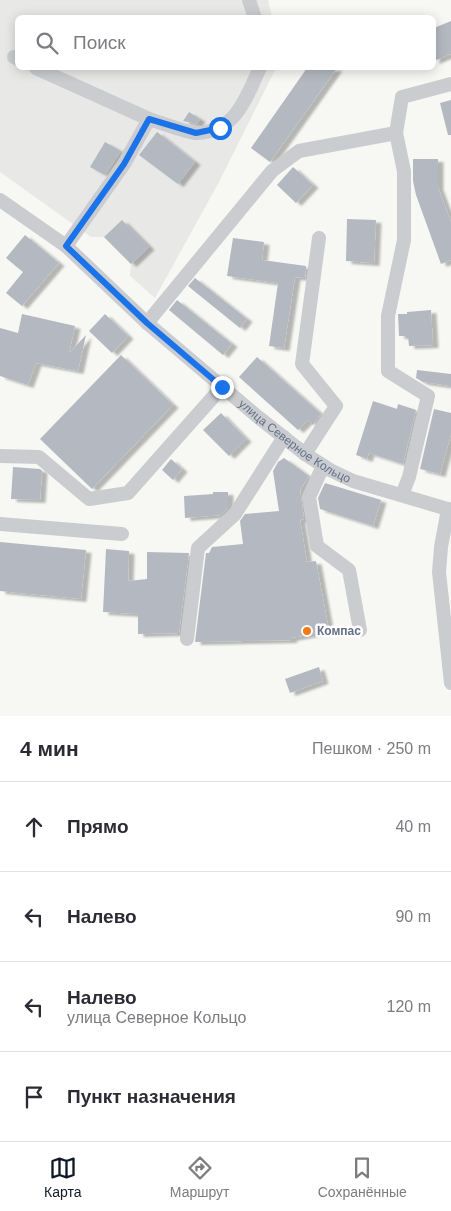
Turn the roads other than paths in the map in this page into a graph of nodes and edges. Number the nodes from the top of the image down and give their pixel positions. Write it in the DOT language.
graph roads {
  1 [pos="249,0"];
  2 [pos="254,15"];
  3 [pos="40,70"];
  4 [pos="259,70"];
  5 [pos="451,84"];
  6 [pos="149,119"];
  7 [pos="396,133"];
  8 [pos="0,200"];
  9 [pos="320,238"];
  10 [pos="66,246"];
  11 [pos="147,323"];
  12 [pos="222,387"];
  13 [pos="284,438"];
  14 [pos="305,454"];
  15 [pos="0,456"];
  16 [pos="324,466"];
  17 [pos="402,495"];
  18 [pos="450,510"];
  19 [pos="0,524"];
  20 [pos="122,534"];
  21 [pos="360,630"];
  22 [pos="187,639"];
  23 [pos="451,683"];
  1 -- 2 [label="street"];
  3 -- 6 [label="street"];
  4 -- 6 [label="street"];
  5 -- 7 [label="street"];
  6 -- 10 [label="street"];
  7 -- 11 [label="street"];
  7 -- 17 [label="street"];
  8 -- 10 [label="street, улица Северное Кольцо"];
  9 -- 14 [label="street"];
  10 -- 11 [label="street, улица Северное Кольцо"];
  11 -- 12 [label="street, улица Северное Кольцо"];
  12 -- 13 [label="street, улица Северное Кольцо"];
  12 -- 15 [label="street"];
  13 -- 14 [label="street, улица Северное Кольцо"];
  13 -- 22 [label="street"];
  14 -- 16 [label="street, улица Северное Кольцо"];
  16 -- 17 [label="street, улица Северное Кольцо"];
  16 -- 21 [label="street"];
  17 -- 18 [label="street, улица Северное Кольцо"];
  18 -- 23 [label="street"];
  19 -- 20 [label="street"];
}
